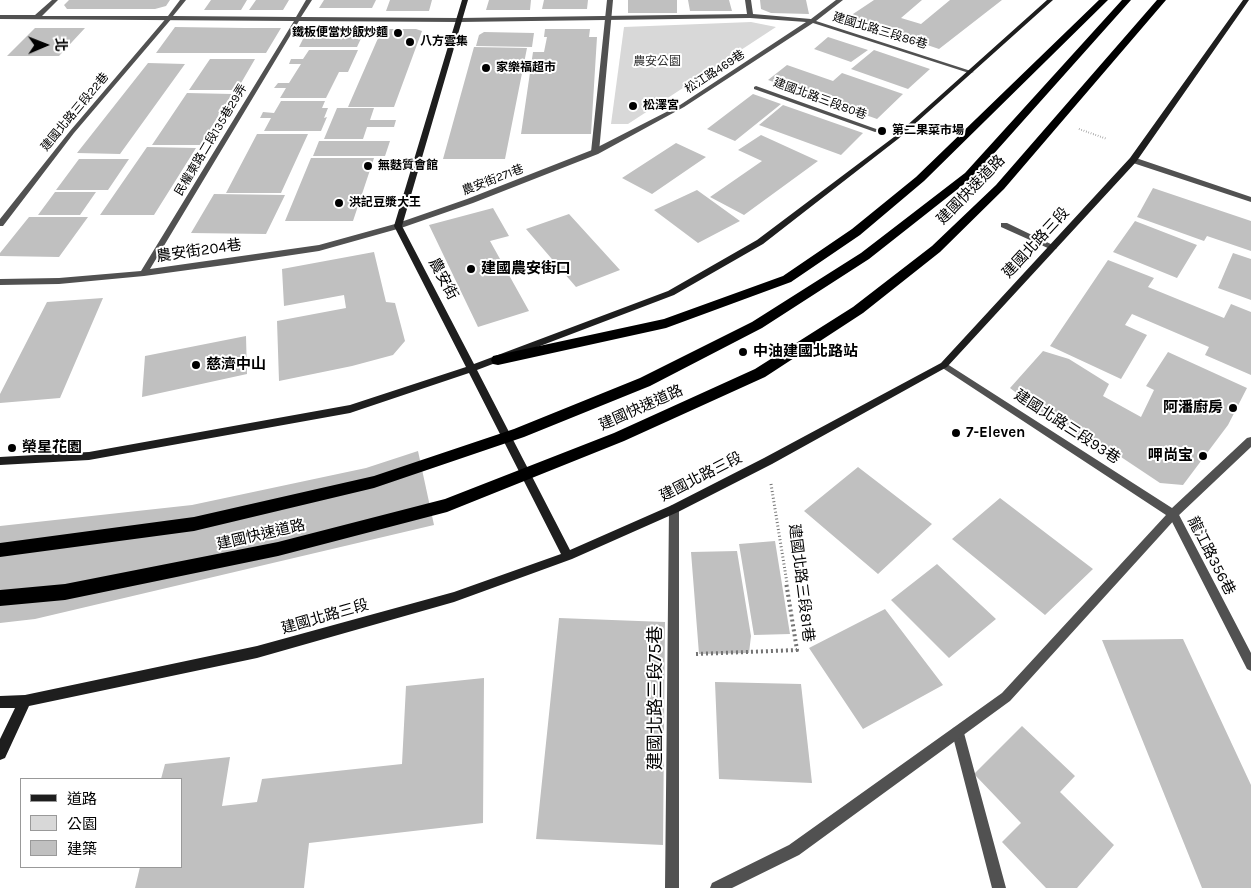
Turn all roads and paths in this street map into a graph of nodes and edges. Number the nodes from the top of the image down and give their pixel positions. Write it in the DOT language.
graph roads {
  1 [pos="55,0"];
  2 [pos="183,0"];
  3 [pos="309,0"];
  4 [pos="465,0"];
  5 [pos="610,0"];
  6 [pos="748,0"];
  7 [pos="840,0"];
  8 [pos="1050,0"];
  9 [pos="1104,0"];
  10 [pos="1127,0"];
  11 [pos="1162,0"];
  12 [pos="1246,0"];
  13 [pos="750,16"];
  14 [pos="0,17"];
  15 [pos="170,17"];
  16 [pos="36,18"];
  17 [pos="610,18"];
  18 [pos="297,19"];
  19 [pos="459,20"];
  20 [pos="812,21"];
  21 [pos="970,72"];
  22 [pos="756,88"];
  23 [pos="877,131"];
  24 [pos="594,152"];
  25 [pos="1133,160"];
  26 [pos="1251,200"];
  27 [pos="0,224"];
  28 [pos="1004,225"];
  29 [pos="398,226"];
  30 [pos="1053,247"];
  31 [pos="144,272"];
  32 [pos="0,282"];
  33 [pos="498,360"];
  34 [pos="944,365"];
  35 [pos="472,368"];
  36 [pos="1251,441"];
  37 [pos="0,461"];
  38 [pos="768,461"];
  39 [pos="674,509"];
  40 [pos="1173,514"];
  41 [pos="0,550"];
  42 [pos="568,556"];
  43 [pos="0,598"];
  44 [pos="674,655"];
  45 [pos="1251,665"];
  46 [pos="24,701"];
  47 [pos="0,702"];
  48 [pos="958,733"];
  49 [pos="0,753"];
  50 [pos="672,888"];
  51 [pos="717,888"];
  52 [pos="999,888"];
  1 -- 16 [label="street"];
  2 -- 15 [label="street, 建國北路三段22巷"];
  3 -- 18 [label="street, 民權東路二段135巷29弄"];
  4 -- 19 [label="street"];
  5 -- 17 [label="street"];
  6 -- 13 [label="street"];
  7 -- 20 [label="street, 松江路469巷"];
  8 -- 21 [label="street"];
  9 -- 33 [label="highway"];
  10 -- 41 [label="highway, 建國快速道路"];
  11 -- 43 [label="highway, 建國快速道路"];
  12 -- 25 [label="street, 建國北路三段"];
  13 -- 17 [label="street, 建國北路三段86巷"];
  13 -- 20 [label="street, 建國北路三段86巷"];
  14 -- 16 [label="street, 建國北路三段86巷"];
  15 -- 16 [label="street, 建國北路三段86巷"];
  15 -- 18 [label="street, 建國北路三段86巷"];
  15 -- 27 [label="street, 建國北路三段22巷"];
  17 -- 19 [label="street, 建國北路三段86巷"];
  17 -- 24 [label="street"];
  18 -- 19 [label="street, 建國北路三段86巷"];
  18 -- 31 [label="street, 民權東路二段135巷29弄"];
  19 -- 29 [label="street"];
  20 -- 21 [label="street, 建國北路三段86巷"];
  20 -- 24 [label="street, 松江路469巷"];
  21 -- 33 [label="street"];
  22 -- 23 [label="street, 建國北路三段80巷"];
  24 -- 29 [label="street, 農安街271巷"];
  25 -- 26 [label="street"];
  25 -- 30 [label="street, 建國北路三段"];
  28 -- 30 [label="street"];
  29 -- 31 [label="street, 農安街204巷"];
  29 -- 35 [label="street, 農安街"];
  30 -- 34 [label="street, 建國北路三段"];
  31 -- 32 [label="street, 農安街204巷"];
  33 -- 35 [label="street"];
  34 -- 38 [label="street, 建國北路三段"];
  34 -- 40 [label="street, 建國北路三段93巷"];
  35 -- 37 [label="street"];
  35 -- 42 [label="street, 農安街"];
  36 -- 40 [label="street"];
  38 -- 39 [label="street, 建國北路三段"];
  38 -- 44 [label="path, 建國北路三段81巷"];
  39 -- 42 [label="street, 建國北路三段"];
  39 -- 44 [label="street, 建國北路三段75巷"];
  40 -- 45 [label="street, 龍江路356巷"];
  40 -- 48 [label="street"];
  42 -- 46 [label="street, 建國北路三段"];
  44 -- 50 [label="street, 建國北路三段75巷"];
  46 -- 47 [label="street, 建國北路三段"];
  46 -- 49 [label="street"];
  48 -- 51 [label="street"];
  48 -- 52 [label="street"];
}
